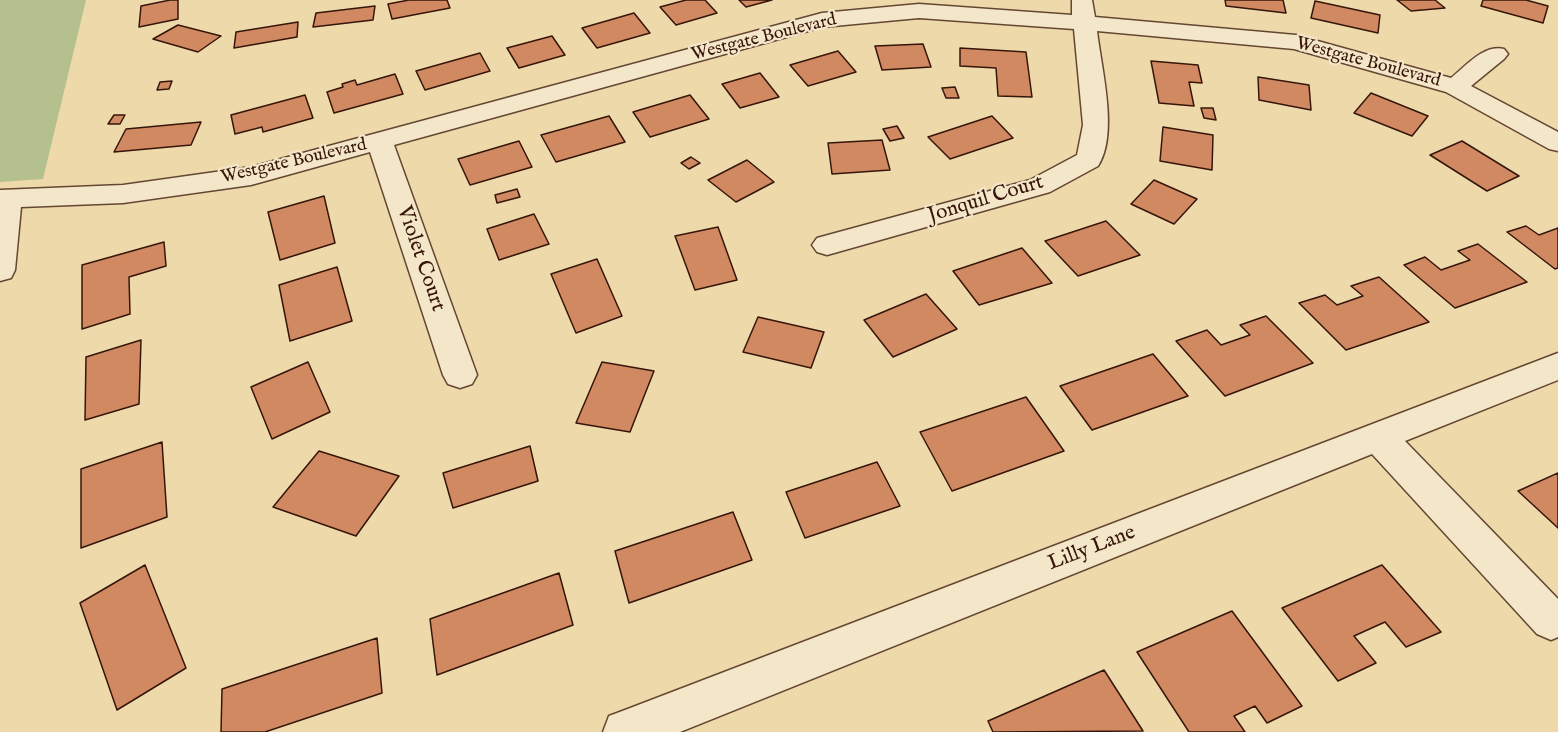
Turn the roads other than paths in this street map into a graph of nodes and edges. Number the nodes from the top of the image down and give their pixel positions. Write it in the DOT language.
graph roads {
  1 [pos="1083,11"];
  2 [pos="1496,54"];
  3 [pos="1455,87"];
  4 [pos="380,142"];
  5 [pos="1558,143"];
  6 [pos="4,199"];
  7 [pos="827,245"];
  8 [pos="0,270"];
  9 [pos="1558,366"];
  10 [pos="460,375"];
  11 [pos="1378,437"];
  12 [pos="1551,620"];
  13 [pos="625,732"];
  1 -- 3 [label="street, Westgate Boulevard"];
  1 -- 4 [label="street, Westgate Boulevard"];
  1 -- 7 [label="street, Jonquil Court"];
  2 -- 3 [label="street"];
  3 -- 5 [label="street, Westgate Boulevard"];
  4 -- 6 [label="street, Westgate Boulevard"];
  4 -- 10 [label="street, Violet Court"];
  6 -- 8 [label="street"];
  9 -- 11 [label="street, Lilly Lane"];
  11 -- 12 [label="street"];
  11 -- 13 [label="street, Lilly Lane"];
}
